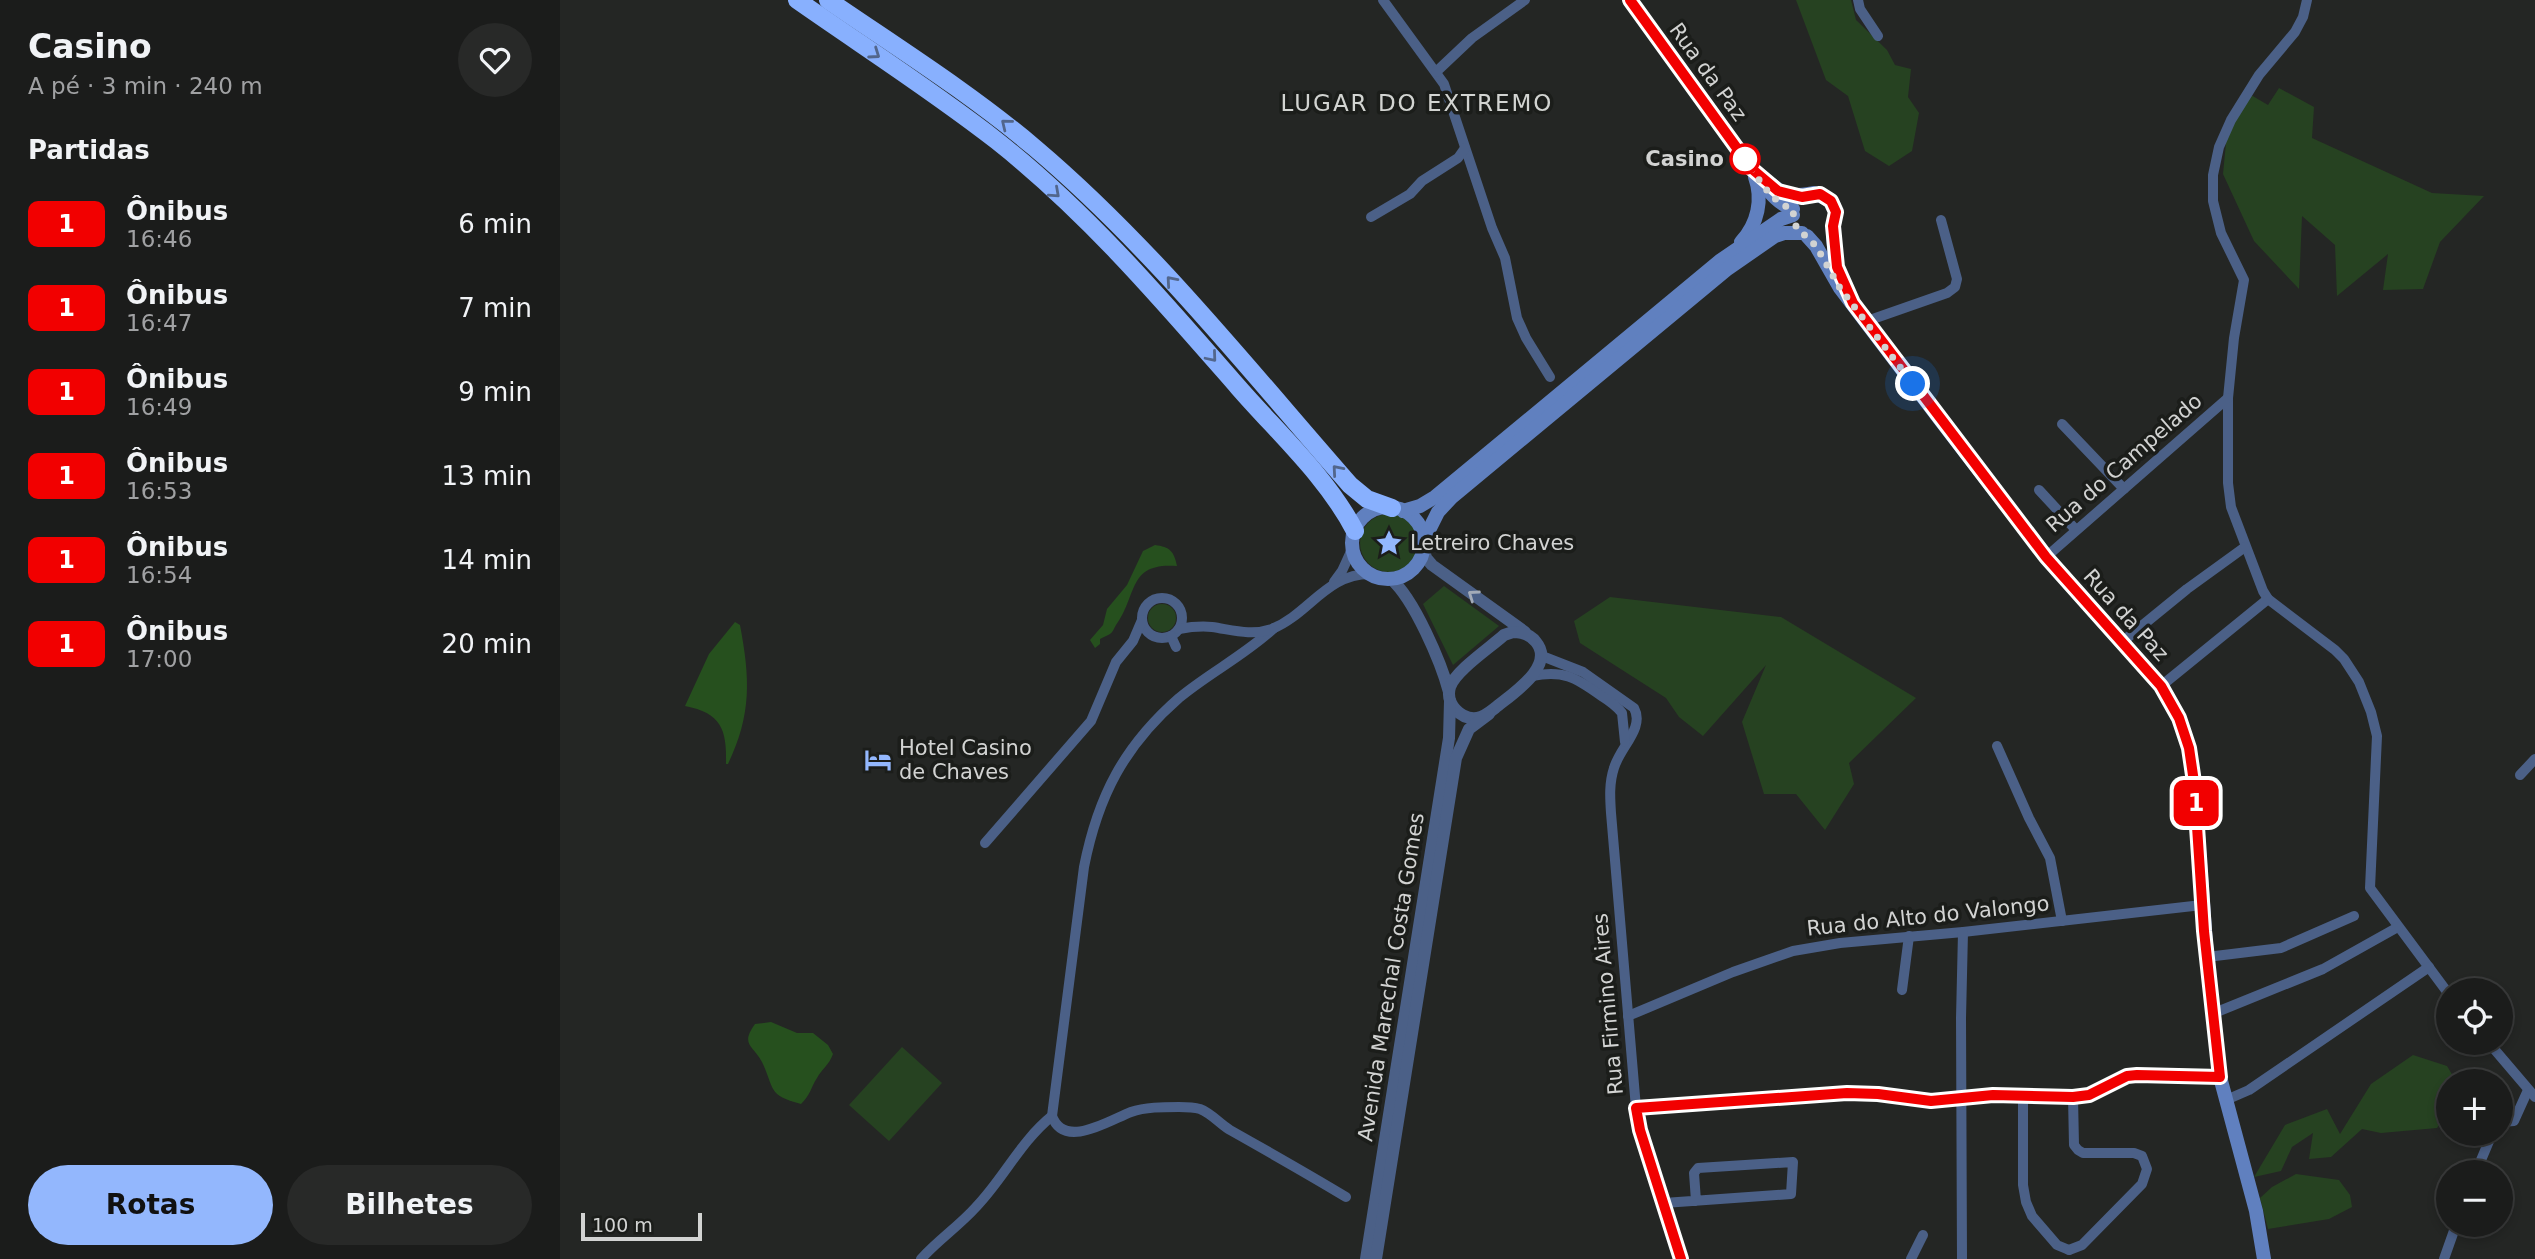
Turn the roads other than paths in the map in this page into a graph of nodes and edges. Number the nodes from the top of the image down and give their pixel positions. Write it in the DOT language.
graph roads {
  1 [pos="798,0"];
  2 [pos="818,0"];
  3 [pos="828,0"];
  4 [pos="1383,0"];
  5 [pos="1525,0"];
  6 [pos="1630,0"];
  7 [pos="1858,0"];
  8 [pos="2307,0"];
  9 [pos="864,27"];
  10 [pos="1878,36"];
  11 [pos="1436,72"];
  12 [pos="1465,148"];
  13 [pos="1752,169"];
  14 [pos="1802,197"];
  15 [pos="1793,212"];
  16 [pos="1371,217"];
  17 [pos="1941,220"];
  18 [pos="1833,226"];
  19 [pos="1805,234"];
  20 [pos="1733,252"];
  21 [pos="1853,303"];
  22 [pos="1867,321"];
  23 [pos="1550,377"];
  24 [pos="2228,398"];
  25 [pos="2062,424"];
  26 [pos="2123,489"];
  27 [pos="2039,490"];
  28 [pos="1398,509"];
  29 [pos="2076,530"];
  30 [pos="1354,539"];
  31 [pos="1424,544"];
  32 [pos="2245,547"];
  33 [pos="2046,557"];
  34 [pos="1371,574"];
  35 [pos="1391,579"];
  36 [pos="1332,586"];
  37 [pos="2268,599"];
  38 [pos="1181,612"];
  39 [pos="1142,620"];
  40 [pos="1210,627"];
  41 [pos="1274,628"];
  42 [pos="1175,633"];
  43 [pos="1528,634"];
  44 [pos="1157,638"];
  45 [pos="1133,641"];
  46 [pos="2122,642"];
  47 [pos="1176,647"];
  48 [pos="1542,656"];
  49 [pos="1532,676"];
  50 [pos="2161,686"];
  51 [pos="1450,697"];
  52 [pos="1489,713"];
  53 [pos="1625,743"];
  54 [pos="1997,747"];
  55 [pos="2535,760"];
  56 [pos="2520,775"];
  57 [pos="985,843"];
  58 [pos="2202,905"];
  59 [pos="2354,916"];
  60 [pos="2062,921"];
  61 [pos="2398,927"];
  62 [pos="1964,932"];
  63 [pos="1909,936"];
  64 [pos="2207,957"];
  65 [pos="2429,967"];
  66 [pos="2437,978"];
  67 [pos="1902,990"];
  68 [pos="2212,1014"];
  69 [pos="1628,1016"];
  70 [pos="2499,1055"];
  71 [pos="2220,1077"];
  72 [pos="2532,1093"];
  73 [pos="2023,1096"];
  74 [pos="2073,1097"];
  75 [pos="1962,1100"];
  76 [pos="2226,1100"];
  77 [pos="1636,1108"];
  78 [pos="1052,1116"];
  79 [pos="2513,1121"];
  80 [pos="1346,1196"];
  81 [pos="1696,1201"];
  82 [pos="1664,1203"];
  83 [pos="1923,1235"];
  84 [pos="2452,1237"];
  85 [pos="2069,1255"];
  86 [pos="921,1259"];
  87 [pos="1366,1259"];
  88 [pos="1376,1259"];
  89 [pos="1681,1259"];
  90 [pos="1911,1259"];
  91 [pos="1962,1259"];
  92 [pos="2264,1259"];
  93 [pos="2444,1259"];
  1 -- 30 [label="highway, one-way"];
  2 -- 9 [label="highway"];
  3 -- 9 [label="highway"];
  4 -- 11 [label="street"];
  5 -- 11 [label="street"];
  6 -- 13 [label="main road, Rua da Paz"];
  7 -- 10 [label="street"];
  8 -- 24 [label="street"];
  28 -- 9 [label="highway, one-way"];
  11 -- 12 [label="street"];
  12 -- 16 [label="street"];
  12 -- 23 [label="street"];
  13 -- 14 [label="main road"];
  13 -- 15 [label="main road"];
  13 -- 20 [label="main road"];
  14 -- 15 [label="main road"];
  14 -- 18 [label="main road"];
  15 -- 19 [label="main road"];
  15 -- 20 [label="main road"];
  17 -- 22 [label="street"];
  18 -- 19 [label="main road"];
  18 -- 21 [label="main road"];
  19 -- 21 [label="main road"];
  19 -- 31 [label="main road"];
  20 -- 28 [label="main road"];
  21 -- 22 [label="main road, Rua da Paz"];
  22 -- 33 [label="main road, Rua da Paz"];
  24 -- 26 [label="street, Rua do Campelado"];
  24 -- 32 [label="street"];
  25 -- 26 [label="street"];
  26 -- 29 [label="street, Rua do Campelado"];
  27 -- 29 [label="street"];
  28 -- 30 [label="main road"];
  28 -- 31 [label="main road"];
  29 -- 33 [label="street, Rua do Campelado"];
  30 -- 34 [label="main road"];
  30 -- 36 [label="street"];
  31 -- 35 [label="main road"];
  43 -- 31 [label="street, one-way"];
  32 -- 37 [label="street"];
  32 -- 46 [label="street"];
  33 -- 46 [label="main road, Rua da Paz"];
  34 -- 35 [label="main road"];
  34 -- 36 [label="street"];
  35 -- 51 [label="street"];
  36 -- 41 [label="street"];
  37 -- 50 [label="street"];
  37 -- 61 [label="street"];
  38 -- 39 [label="street"];
  38 -- 40 [label="street"];
  38 -- 42 [label="street"];
  39 -- 44 [label="street"];
  39 -- 45 [label="street"];
  40 -- 41 [label="street"];
  40 -- 42 [label="street"];
  41 -- 78 [label="street"];
  42 -- 44 [label="street"];
  42 -- 47 [label="street"];
  43 -- 48 [label="street"];
  43 -- 51 [label="street"];
  44 -- 45 [label="street"];
  45 -- 57 [label="street"];
  46 -- 50 [label="main road, Rua da Paz"];
  48 -- 49 [label="street"];
  48 -- 53 [label="street, Rua Firmino Aires"];
  49 -- 52 [label="street, Avenida Marechal Costa Gomes"];
  49 -- 53 [label="street"];
  50 -- 58 [label="main road, Rua da Paz"];
  51 -- 52 [label="street"];
  51 -- 87 [label="street, Avenida Marechal Costa Gomes"];
  52 -- 88 [label="street, Avenida Marechal Costa Gomes"];
  53 -- 69 [label="street, Rua Firmino Aires"];
  54 -- 60 [label="street"];
  55 -- 56 [label="street"];
  58 -- 60 [label="street, Rua do Alto do Valongo"];
  58 -- 64 [label="main road, Rua da Paz"];
  59 -- 64 [label="street"];
  60 -- 62 [label="street, Rua do Alto do Valongo"];
  61 -- 65 [label="street"];
  61 -- 68 [label="street"];
  62 -- 63 [label="street, Rua do Alto do Valongo"];
  62 -- 75 [label="street"];
  63 -- 67 [label="street"];
  63 -- 69 [label="street, Rua do Alto do Valongo"];
  64 -- 68 [label="main road, Rua da Paz"];
  65 -- 66 [label="street"];
  65 -- 76 [label="street"];
  68 -- 71 [label="main road, Rua da Paz"];
  69 -- 77 [label="street, Rua Firmino Aires"];
  70 -- 72 [label="street"];
  71 -- 74 [label="street"];
  71 -- 76 [label="main road, Rua da Paz"];
  72 -- 79 [label="street"];
  73 -- 74 [label="street"];
  73 -- 75 [label="street"];
  73 -- 85 [label="street"];
  74 -- 85 [label="street"];
  75 -- 77 [label="street"];
  75 -- 91 [label="street"];
  76 -- 92 [label="main road, Rua da Paz"];
  77 -- 82 [label="street, Rua Firmino Aires"];
  78 -- 80 [label="street"];
  78 -- 86 [label="street"];
  81 -- 81 [label="street"];
  81 -- 82 [label="street"];
  82 -- 89 [label="street, Rua Firmino Aires"];
  83 -- 90 [label="street"];
  84 -- 93 [label="street"];
}
